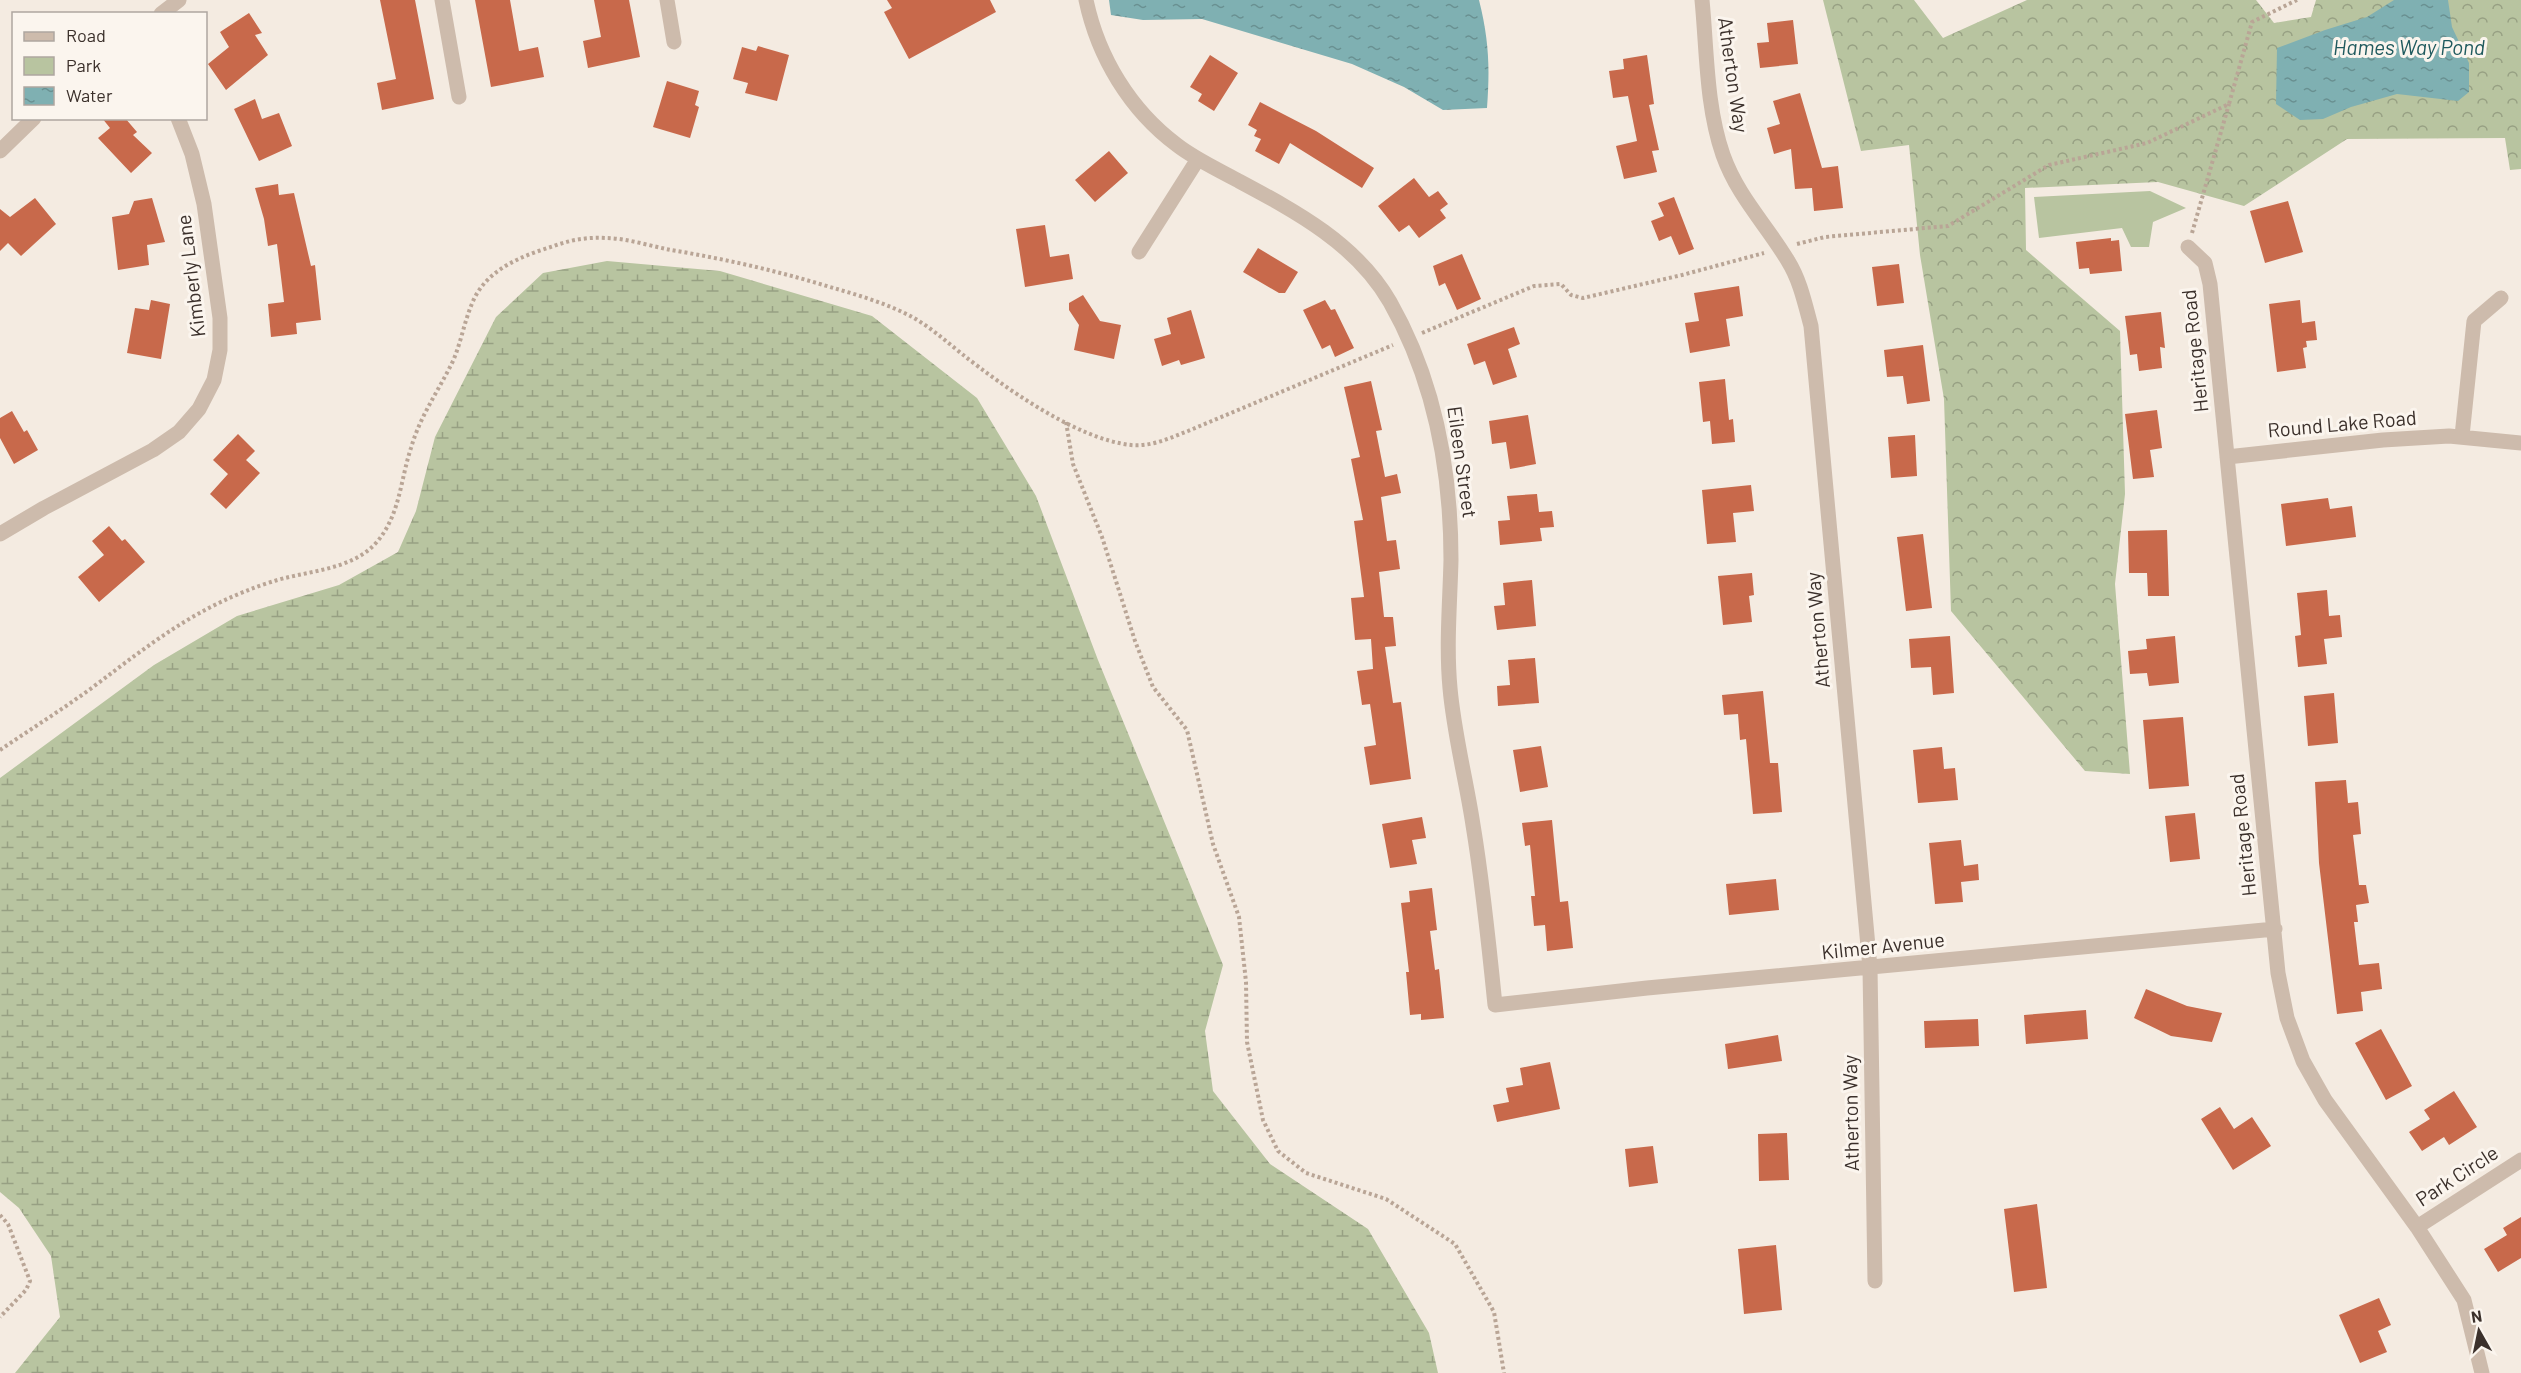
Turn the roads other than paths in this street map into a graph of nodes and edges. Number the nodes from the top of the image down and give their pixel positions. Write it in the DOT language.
graph roads {
  1 [pos="179,0"];
  2 [pos="442,0"];
  3 [pos="667,0"];
  4 [pos="1086,0"];
  5 [pos="1702,0"];
  6 [pos="164,12"];
  7 [pos="674,42"];
  8 [pos="459,97"];
  9 [pos="32,120"];
  10 [pos="179,120"];
  11 [pos="0,151"];
  12 [pos="1198,159"];
  13 [pos="2188,247"];
  14 [pos="1139,252"];
  15 [pos="2501,298"];
  16 [pos="2462,436"];
  17 [pos="2521,443"];
  18 [pos="2227,457"];
  19 [pos="0,534"];
  20 [pos="2275,929"];
  21 [pos="1870,968"];
  22 [pos="1495,1005"];
  23 [pos="2521,1160"];
  24 [pos="2417,1227"];
  25 [pos="1875,1281"];
  26 [pos="2482,1373"];
  1 -- 6 [label="street"];
  2 -- 8 [label="street"];
  3 -- 7 [label="street"];
  4 -- 12 [label="street, Eileen Street"];
  5 -- 21 [label="street, Atherton Way"];
  9 -- 11 [label="street"];
  10 -- 19 [label="street, Kimberly Lane"];
  12 -- 14 [label="street"];
  12 -- 22 [label="street, Eileen Street"];
  13 -- 18 [label="street, Heritage Road"];
  15 -- 16 [label="street"];
  16 -- 17 [label="street, Round Lake Road"];
  16 -- 18 [label="street, Round Lake Road"];
  18 -- 20 [label="street, Heritage Road"];
  20 -- 21 [label="street, Kilmer Avenue"];
  20 -- 24 [label="street, Heritage Road"];
  21 -- 22 [label="street, Kilmer Avenue"];
  21 -- 25 [label="street, Atherton Way"];
  23 -- 24 [label="street, Park Circle"];
  24 -- 26 [label="street, Heritage Road"];
}
